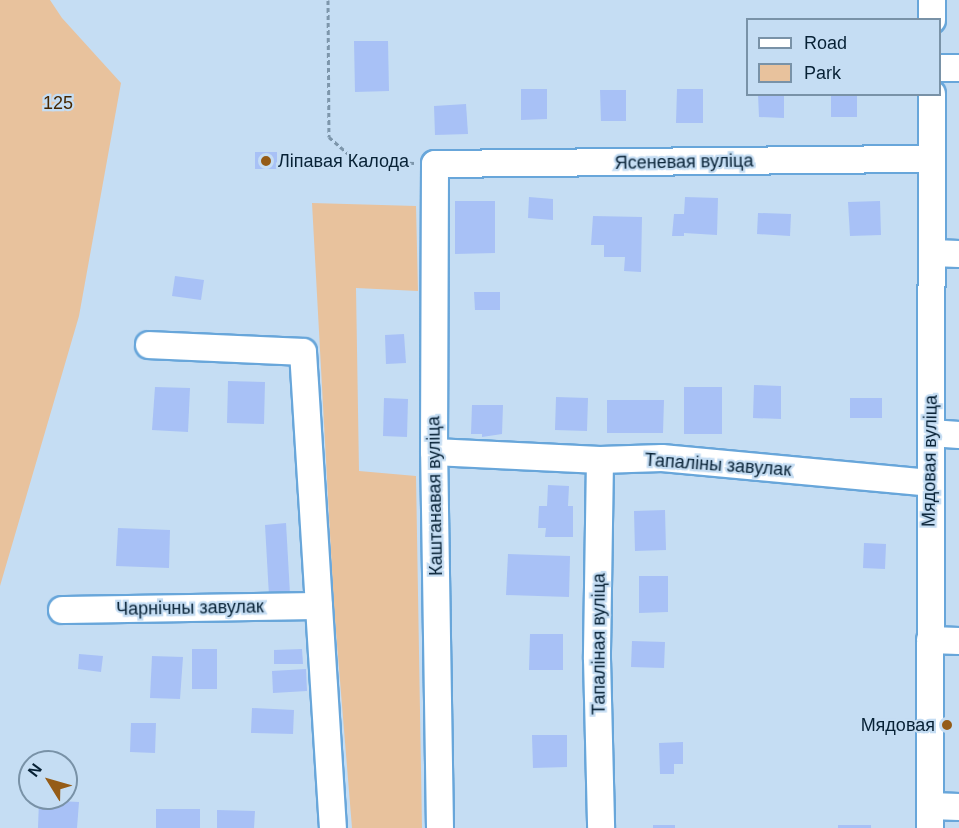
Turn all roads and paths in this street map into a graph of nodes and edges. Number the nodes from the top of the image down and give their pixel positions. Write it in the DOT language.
graph roads {
  1 [pos="328,0"];
  2 [pos="932,0"];
  3 [pos="932,18"];
  4 [pos="941,68"];
  5 [pos="959,68"];
  6 [pos="932,96"];
  7 [pos="932,159"];
  8 [pos="435,164"];
  9 [pos="932,253"];
  10 [pos="959,254"];
  11 [pos="149,345"];
  12 [pos="931,433"];
  13 [pos="959,435"];
  14 [pos="434,452"];
  15 [pos="600,460"];
  16 [pos="930,483"];
  17 [pos="319,606"];
  18 [pos="62,610"];
  19 [pos="930,640"];
  20 [pos="959,641"];
  21 [pos="959,807"];
  22 [pos="930,817"];
  23 [pos="333,828"];
  24 [pos="440,828"];
  25 [pos="601,828"];
  1 -- 8 [label="path"];
  2 -- 3 [label="street"];
  4 -- 5 [label="street"];
  6 -- 7 [label="street, Мядовая вуліца"];
  7 -- 8 [label="street, Ясеневая вуліца"];
  7 -- 9 [label="street, Мядовая вуліца"];
  8 -- 14 [label="street, Каштанавая вуліца"];
  9 -- 10 [label="street"];
  9 -- 12 [label="street, Мядовая вуліца"];
  11 -- 17 [label="street"];
  12 -- 13 [label="street"];
  12 -- 16 [label="street, Мядовая вуліца"];
  14 -- 15 [label="street, Тапаліны завулак"];
  14 -- 24 [label="street, Каштанавая вуліца"];
  15 -- 16 [label="street, Тапаліны завулак"];
  15 -- 25 [label="street, Тапаліная вуліца"];
  16 -- 19 [label="street, Мядовая вуліца"];
  17 -- 18 [label="street, Чарнічны завулак"];
  17 -- 23 [label="street"];
  19 -- 20 [label="street"];
  19 -- 22 [label="street, Мядовая вуліца"];
  21 -- 22 [label="street"];
}
